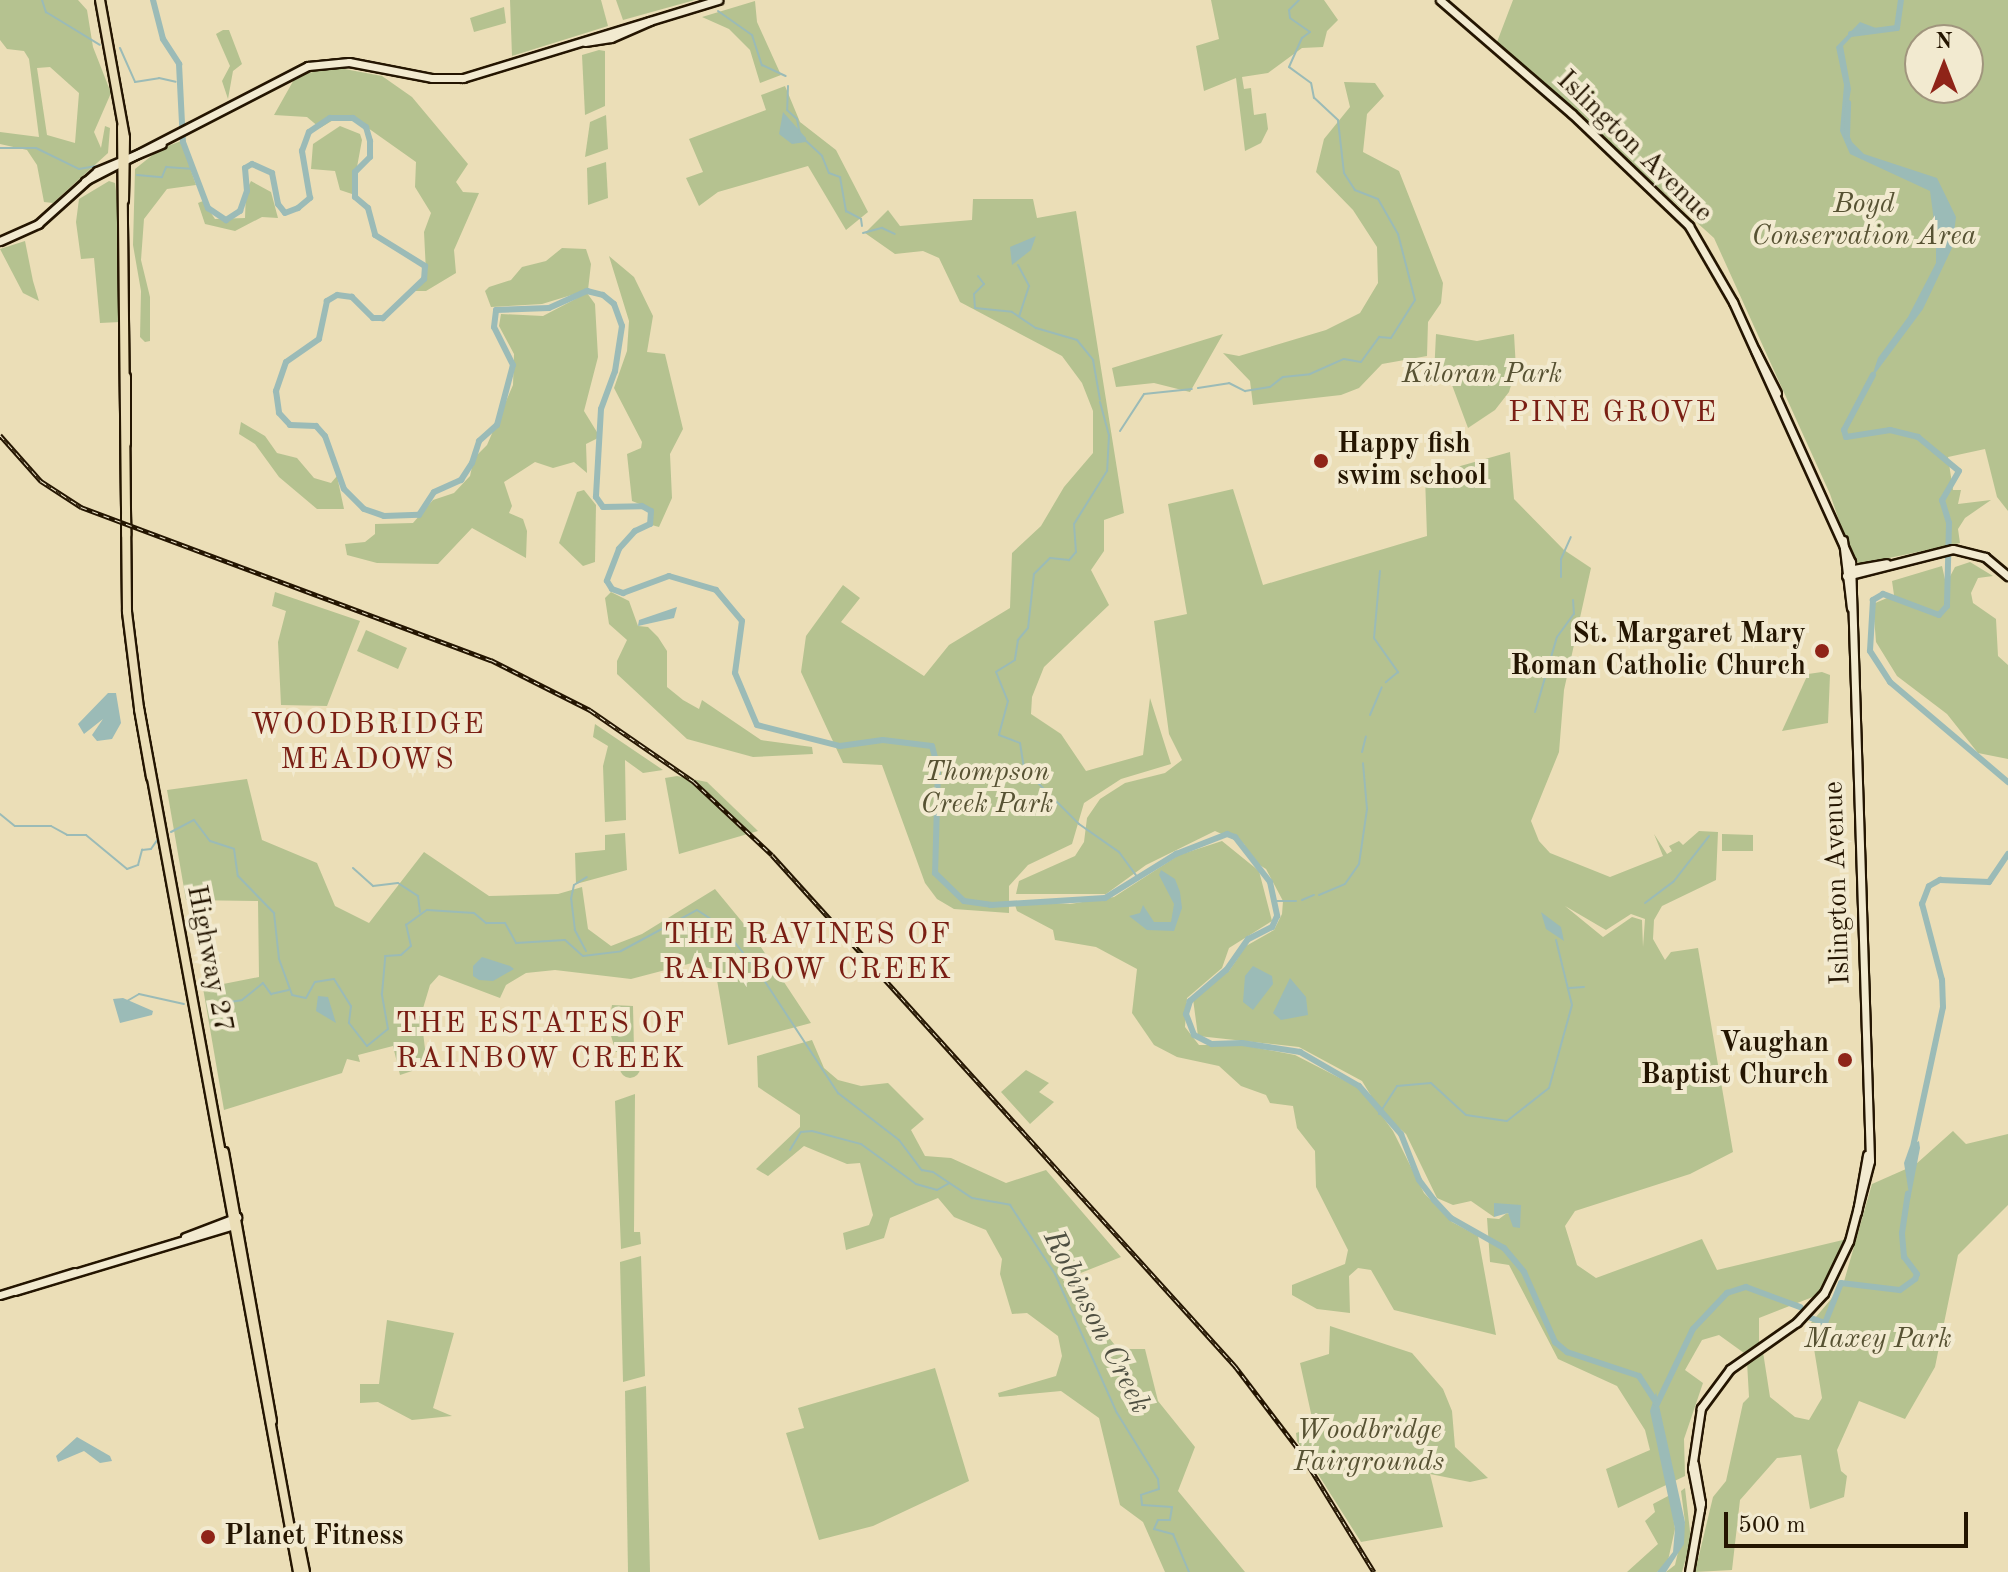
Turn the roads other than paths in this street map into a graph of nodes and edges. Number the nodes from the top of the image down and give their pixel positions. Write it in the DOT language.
graph roads {
  1 [pos="100,0"];
  2 [pos="718,0"];
  3 [pos="1444,1"];
  4 [pos="124,161"];
  5 [pos="0,241"];
  6 [pos="1849,573"];
  7 [pos="2008,576"];
  8 [pos="235,1220"];
  9 [pos="0,1295"];
  10 [pos="287,1496"];
  11 [pos="298,1572"];
  12 [pos="305,1572"];
  13 [pos="1689,1572"];
  1 -- 4 [label="main road, Highway 27"];
  2 -- 4 [label="main road"];
  3 -- 6 [label="main road, Islington Avenue"];
  4 -- 5 [label="main road"];
  4 -- 8 [label="main road, Highway 27"];
  6 -- 7 [label="main road"];
  6 -- 13 [label="main road, Islington Avenue"];
  8 -- 9 [label="main road"];
  8 -- 10 [label="main road, Highway 27"];
  10 -- 11 [label="main road, Highway 27"];
  10 -- 12 [label="main road, Highway 27"];
}
